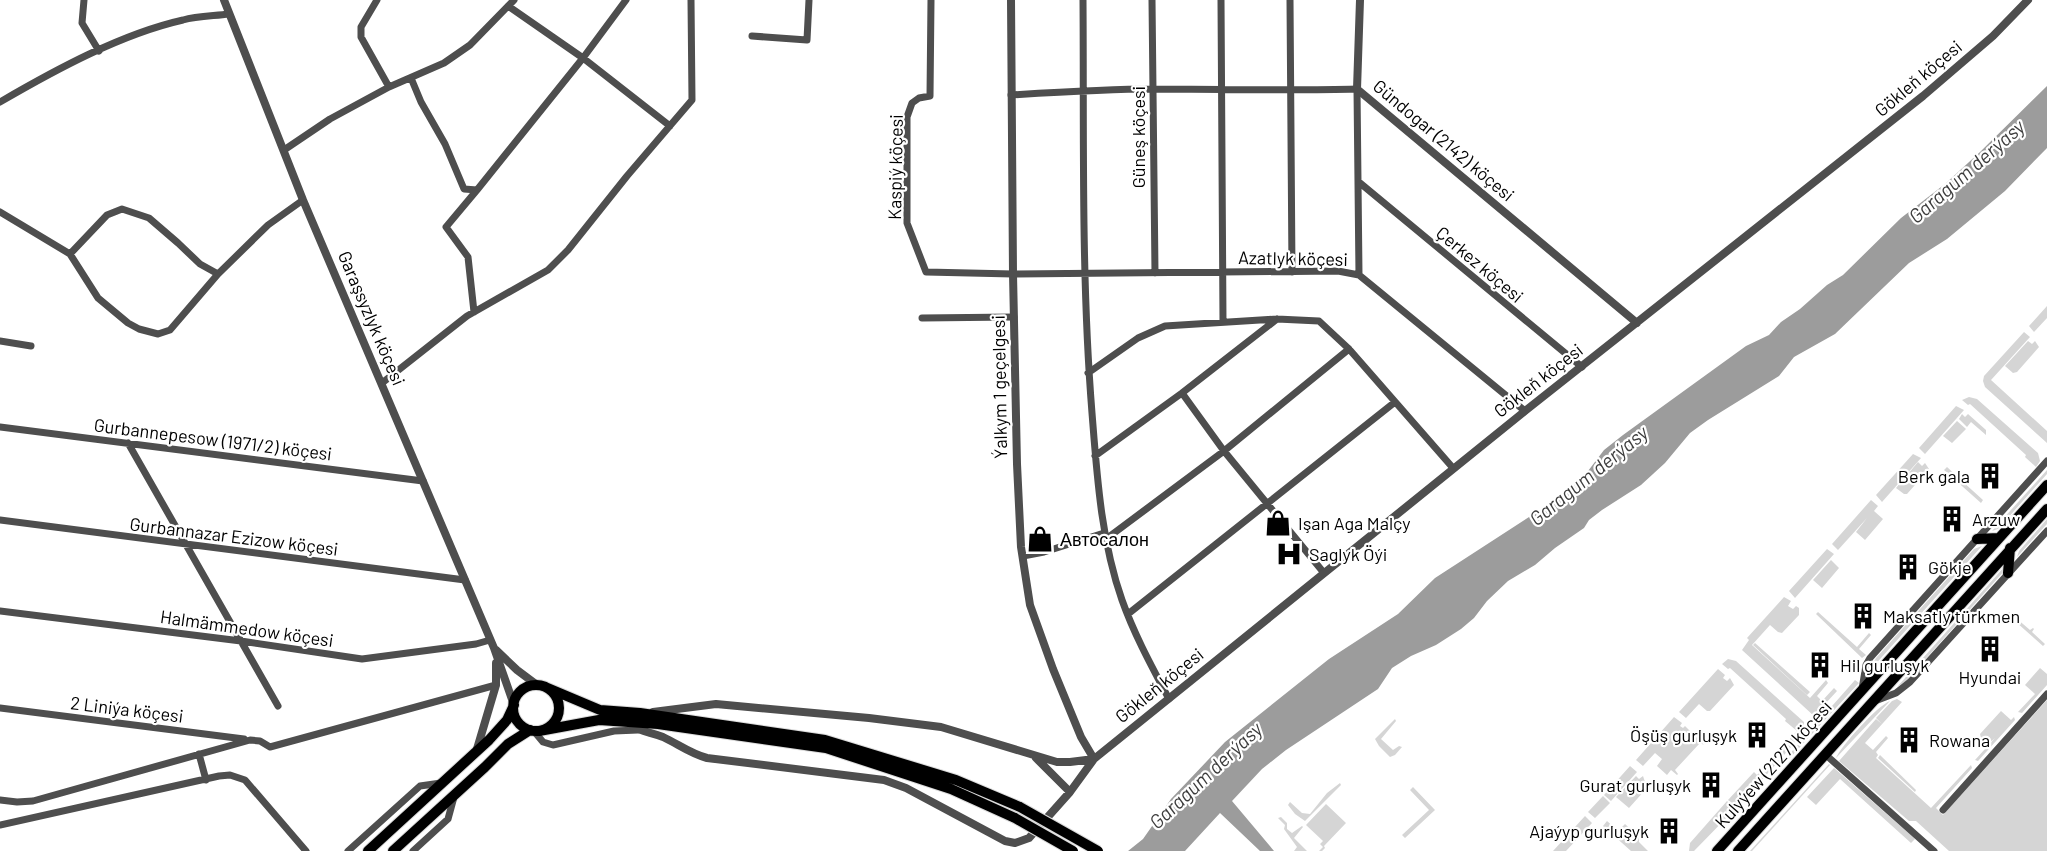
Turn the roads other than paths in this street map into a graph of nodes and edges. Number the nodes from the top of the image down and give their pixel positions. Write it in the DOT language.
graph roads {
  1 [pos="84,0"];
  2 [pos="225,0"];
  3 [pos="377,0"];
  4 [pos="626,0"];
  5 [pos="691,0"];
  6 [pos="809,0"];
  7 [pos="931,0"];
  8 [pos="1011,0"];
  9 [pos="1083,0"];
  10 [pos="1152,0"];
  11 [pos="1221,0"];
  12 [pos="1290,0"];
  13 [pos="1360,0"];
  14 [pos="2028,0"];
  15 [pos="511,3"];
  16 [pos="229,14"];
  17 [pos="752,36"];
  18 [pos="99,51"];
  19 [pos="583,58"];
  20 [pos="411,78"];
  21 [pos="389,87"];
  22 [pos="1153,89"];
  23 [pos="1222,89"];
  24 [pos="1083,90"];
  25 [pos="1358,90"];
  26 [pos="1290,91"];
  27 [pos="1011,95"];
  28 [pos="0,102"];
  29 [pos="670,126"];
  30 [pos="284,150"];
  31 [pos="1360,183"];
  32 [pos="477,190"];
  33 [pos="303,200"];
  34 [pos="0,212"];
  35 [pos="70,254"];
  36 [pos="1221,271"];
  37 [pos="926,272"];
  38 [pos="1292,272"];
  39 [pos="1084,273"];
  40 [pos="1155,273"];
  41 [pos="218,274"];
  42 [pos="1013,274"];
  43 [pos="1359,275"];
  44 [pos="474,312"];
  45 [pos="1014,317"];
  46 [pos="922,318"];
  47 [pos="1277,319"];
  48 [pos="1223,322"];
  49 [pos="1637,323"];
  50 [pos="0,341"];
  51 [pos="31,346"];
  52 [pos="1350,349"];
  53 [pos="1582,367"];
  54 [pos="1088,374"];
  55 [pos="382,383"];
  56 [pos="1182,393"];
  57 [pos="1395,402"];
  58 [pos="1525,411"];
  59 [pos="0,427"];
  60 [pos="128,443"];
  61 [pos="1224,451"];
  62 [pos="1095,456"];
  63 [pos="2047,461"];
  64 [pos="1453,468"];
  65 [pos="423,481"];
  66 [pos="2047,485"];
  67 [pos="1268,503"];
  68 [pos="2047,509"];
  69 [pos="0,520"];
  70 [pos="2047,531"];
  71 [pos="1105,536"];
  72 [pos="1998,538"];
  73 [pos="1977,539"];
  74 [pos="187,546"];
  75 [pos="2010,548"];
  76 [pos="1023,556"];
  77 [pos="1324,573"];
  78 [pos="2008,573"];
  79 [pos="465,580"];
  80 [pos="0,611"];
  81 [pos="1128,614"];
  82 [pos="241,641"];
  83 [pos="492,644"];
  84 [pos="496,685"];
  85 [pos="540,686"];
  86 [pos="1862,691"];
  87 [pos="2047,694"];
  88 [pos="1169,699"];
  89 [pos="1875,701"];
  90 [pos="514,705"];
  91 [pos="278,706"];
  92 [pos="0,708"];
  93 [pos="640,713"];
  94 [pos="627,722"];
  95 [pos="534,730"];
  96 [pos="638,730"];
  97 [pos="250,740"];
  98 [pos="477,750"];
  99 [pos="199,754"];
  100 [pos="1826,755"];
  101 [pos="1035,757"];
  102 [pos="1094,759"];
  103 [pos="206,780"];
  104 [pos="444,782"];
  105 [pos="1070,792"];
  106 [pos="454,795"];
  107 [pos="0,800"];
  108 [pos="1943,810"];
  109 [pos="0,825"];
  110 [pos="305,851"];
  111 [pos="348,851"];
  112 [pos="368,851"];
  113 [pos="393,851"];
  114 [pos="413,851"];
  115 [pos="1073,851"];
  116 [pos="1098,851"];
  117 [pos="1717,851"];
  118 [pos="1738,851"];
  119 [pos="1934,851"];
  1 -- 18 [label="street"];
  2 -- 16 [label="street, Garaşsyzlyk köçesi"];
  3 -- 21 [label="street"];
  4 -- 19 [label="street"];
  5 -- 29 [label="street"];
  6 -- 17 [label="street"];
  7 -- 37 [label="street, Kaspiý köçesi"];
  8 -- 27 [label="street, Ýalkym 1 geçelgesi"];
  9 -- 24 [label="street"];
  10 -- 22 [label="street, Güneş köçesi"];
  11 -- 23 [label="street"];
  12 -- 26 [label="street"];
  13 -- 25 [label="street"];
  14 -- 49 [label="street, Gökleň köçesi"];
  15 -- 19 [label="street"];
  15 -- 20 [label="street"];
  16 -- 18 [label="street"];
  16 -- 30 [label="street, Garaşsyzlyk köçesi"];
  18 -- 28 [label="street"];
  19 -- 29 [label="street"];
  19 -- 32 [label="street"];
  20 -- 21 [label="street"];
  20 -- 32 [label="street"];
  21 -- 30 [label="street"];
  22 -- 23 [label="street, Gündogar (2142) köçesi"];
  22 -- 24 [label="street, Gündogar (2142) köçesi"];
  22 -- 40 [label="street, Güneş köçesi"];
  23 -- 26 [label="street, Gündogar (2142) köçesi"];
  23 -- 36 [label="street"];
  24 -- 27 [label="street, Gündogar (2142) köçesi"];
  24 -- 39 [label="street"];
  25 -- 26 [label="street, Gündogar (2142) köçesi"];
  25 -- 31 [label="street"];
  25 -- 49 [label="street, Gündogar (2142) köçesi"];
  26 -- 38 [label="street"];
  27 -- 42 [label="street, Ýalkym 1 geçelgesi"];
  29 -- 44 [label="street"];
  30 -- 33 [label="street, Garaşsyzlyk köçesi"];
  31 -- 43 [label="street"];
  31 -- 53 [label="street, Çerkez köçesi"];
  32 -- 44 [label="street"];
  33 -- 41 [label="street"];
  33 -- 55 [label="street, Garaşsyzlyk köçesi"];
  34 -- 35 [label="street"];
  35 -- 41 [label="street"];
  35 -- 41 [label="street"];
  36 -- 38 [label="street, Azatlyk köçesi"];
  36 -- 40 [label="street, Azatlyk köçesi"];
  36 -- 48 [label="street"];
  37 -- 42 [label="street, Azatlyk köçesi"];
  38 -- 43 [label="street, Azatlyk köçesi"];
  39 -- 40 [label="street, Azatlyk köçesi"];
  39 -- 42 [label="street, Azatlyk köçesi"];
  39 -- 54 [label="street"];
  42 -- 45 [label="street, Ýalkym 1 geçelgesi"];
  43 -- 58 [label="street, Azatlyk köçesi"];
  44 -- 55 [label="street"];
  45 -- 46 [label="street"];
  45 -- 76 [label="street, Ýalkym 1 geçelgesi"];
  47 -- 48 [label="street"];
  47 -- 52 [label="street"];
  47 -- 56 [label="street"];
  48 -- 54 [label="street"];
  49 -- 53 [label="street, Gökleň köçesi"];
  50 -- 51 [label="street"];
  52 -- 57 [label="street"];
  52 -- 61 [label="street"];
  53 -- 58 [label="street, Gökleň köçesi"];
  54 -- 62 [label="street"];
  55 -- 65 [label="street, Garaşsyzlyk köçesi"];
  56 -- 61 [label="street"];
  56 -- 62 [label="street"];
  57 -- 64 [label="street"];
  57 -- 67 [label="street"];
  58 -- 64 [label="street, Gökleň köçesi"];
  59 -- 60 [label="street, Gurbannepesow (1971/2) köçesi"];
  60 -- 65 [label="street, Gurbannepesow (1971/2) köçesi"];
  60 -- 74 [label="street"];
  61 -- 67 [label="street"];
  61 -- 71 [label="street"];
  62 -- 71 [label="street"];
  63 -- 73 [label="street"];
  64 -- 77 [label="street, Gökleň köçesi"];
  65 -- 79 [label="street, Garaşsyzlyk köçesi"];
  66 -- 72 [label="main road, Kulyýew (2127) köçesi"];
  67 -- 77 [label="street"];
  67 -- 81 [label="street"];
  68 -- 75 [label="main road, Kulyýew (2127) köçesi"];
  69 -- 74 [label="street, Gurbannazar Ezizow köçesi"];
  70 -- 78 [label="street"];
  71 -- 76 [label="street"];
  71 -- 81 [label="street"];
  72 -- 73 [label="main road"];
  72 -- 86 [label="main road, Kulyýew (2127) köçesi"];
  73 -- 86 [label="street"];
  74 -- 79 [label="street, Gurbannazar Ezizow köçesi"];
  74 -- 82 [label="street"];
  75 -- 78 [label="main road"];
  75 -- 89 [label="main road, Kulyýew (2127) köçesi"];
  76 -- 102 [label="street, Ýalkym 1 geçelgesi"];
  77 -- 88 [label="street, Gökleň köçesi"];
  78 -- 89 [label="street"];
  79 -- 83 [label="street, Garaşsyzlyk köçesi"];
  80 -- 82 [label="street, Halmämmedow köçesi"];
  81 -- 88 [label="street"];
  82 -- 83 [label="street, Halmämmedow köçesi"];
  82 -- 91 [label="street"];
  83 -- 84 [label="street"];
  83 -- 85 [label="street"];
  83 -- 90 [label="street"];
  84 -- 97 [label="street, 2 Liniýa köçesi"];
  84 -- 98 [label="street"];
  85 -- 90 [label="main road"];
  85 -- 93 [label="main road"];
  85 -- 95 [label="main road"];
  86 -- 117 [label="main road, Kulyýew (2127) köçesi"];
  87 -- 108 [label="street"];
  88 -- 102 [label="street, Gökleň köçesi"];
  89 -- 100 [label="main road, Kulyýew (2127) köçesi"];
  90 -- 95 [label="main road"];
  90 -- 98 [label="main road"];
  92 -- 97 [label="street, 2 Liniýa köçesi"];
  93 -- 101 [label="street"];
  93 -- 116 [label="main road, bridge"];
  94 -- 95 [label="main road"];
  94 -- 96 [label="street, Gökleň köçesi"];
  94 -- 115 [label="main road, bridge"];
  95 -- 96 [label="street"];
  95 -- 106 [label="main road"];
  96 -- 105 [label="street, Gökleň köçesi"];
  97 -- 99 [label="street"];
  98 -- 104 [label="main road"];
  99 -- 103 [label="street"];
  99 -- 107 [label="street"];
  100 -- 118 [label="main road, Kulyýew (2127) köçesi"];
  100 -- 119 [label="street"];
  101 -- 102 [label="street"];
  101 -- 105 [label="street"];
  102 -- 105 [label="street, Gökleň köçesi"];
  103 -- 109 [label="street"];
  103 -- 110 [label="street"];
  104 -- 111 [label="street"];
  104 -- 112 [label="main road"];
  106 -- 113 [label="main road"];
  106 -- 114 [label="street"];
}
